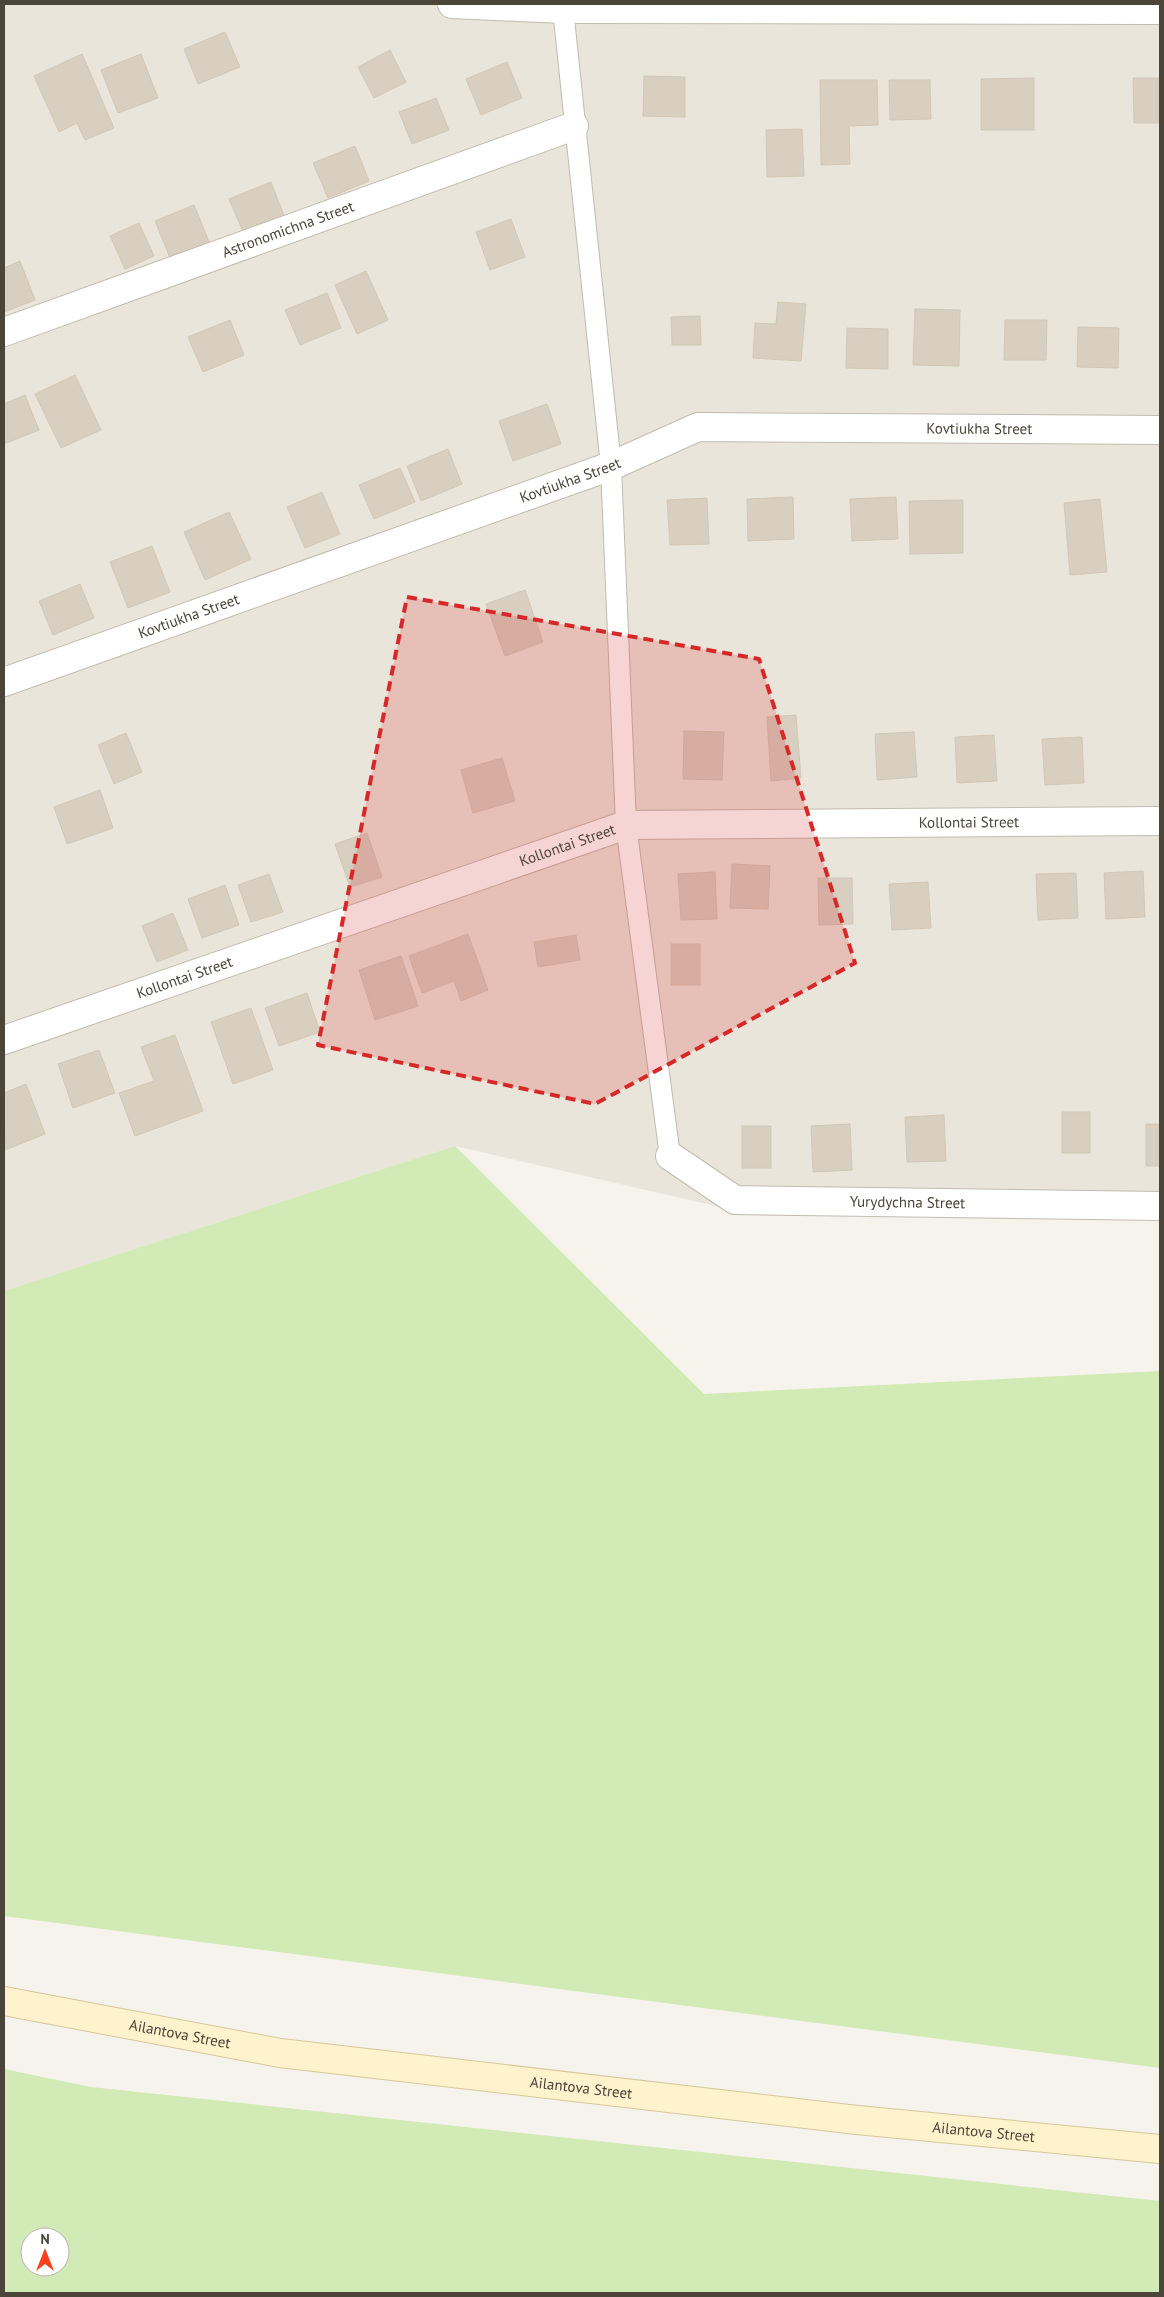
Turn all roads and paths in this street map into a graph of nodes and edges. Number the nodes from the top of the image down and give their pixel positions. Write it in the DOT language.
graph roads {
  1 [pos="452,4"];
  2 [pos="563,9"];
  3 [pos="1160,10"];
  4 [pos="574,126"];
  5 [pos="4,332"];
  6 [pos="1160,430"];
  7 [pos="611,466"];
  8 [pos="4,682"];
  9 [pos="1160,821"];
  10 [pos="626,825"];
  11 [pos="4,1040"];
  12 [pos="670,1156"];
  13 [pos="1160,1206"];
  14 [pos="4,2002"];
  15 [pos="1160,2150"];
  1 -- 2 [label="street"];
  2 -- 3 [label="street"];
  2 -- 4 [label="lane"];
  4 -- 5 [label="street, Astronomichna Street"];
  4 -- 7 [label="lane"];
  6 -- 7 [label="street, Kovtiukha Street"];
  7 -- 8 [label="street, Kovtiukha Street"];
  7 -- 10 [label="lane"];
  9 -- 10 [label="street, Kollontai Street"];
  10 -- 11 [label="street, Kollontai Street"];
  10 -- 12 [label="lane"];
  12 -- 13 [label="street, Yurydychna Street"];
  14 -- 15 [label="street, Ailantova Street"];
}
